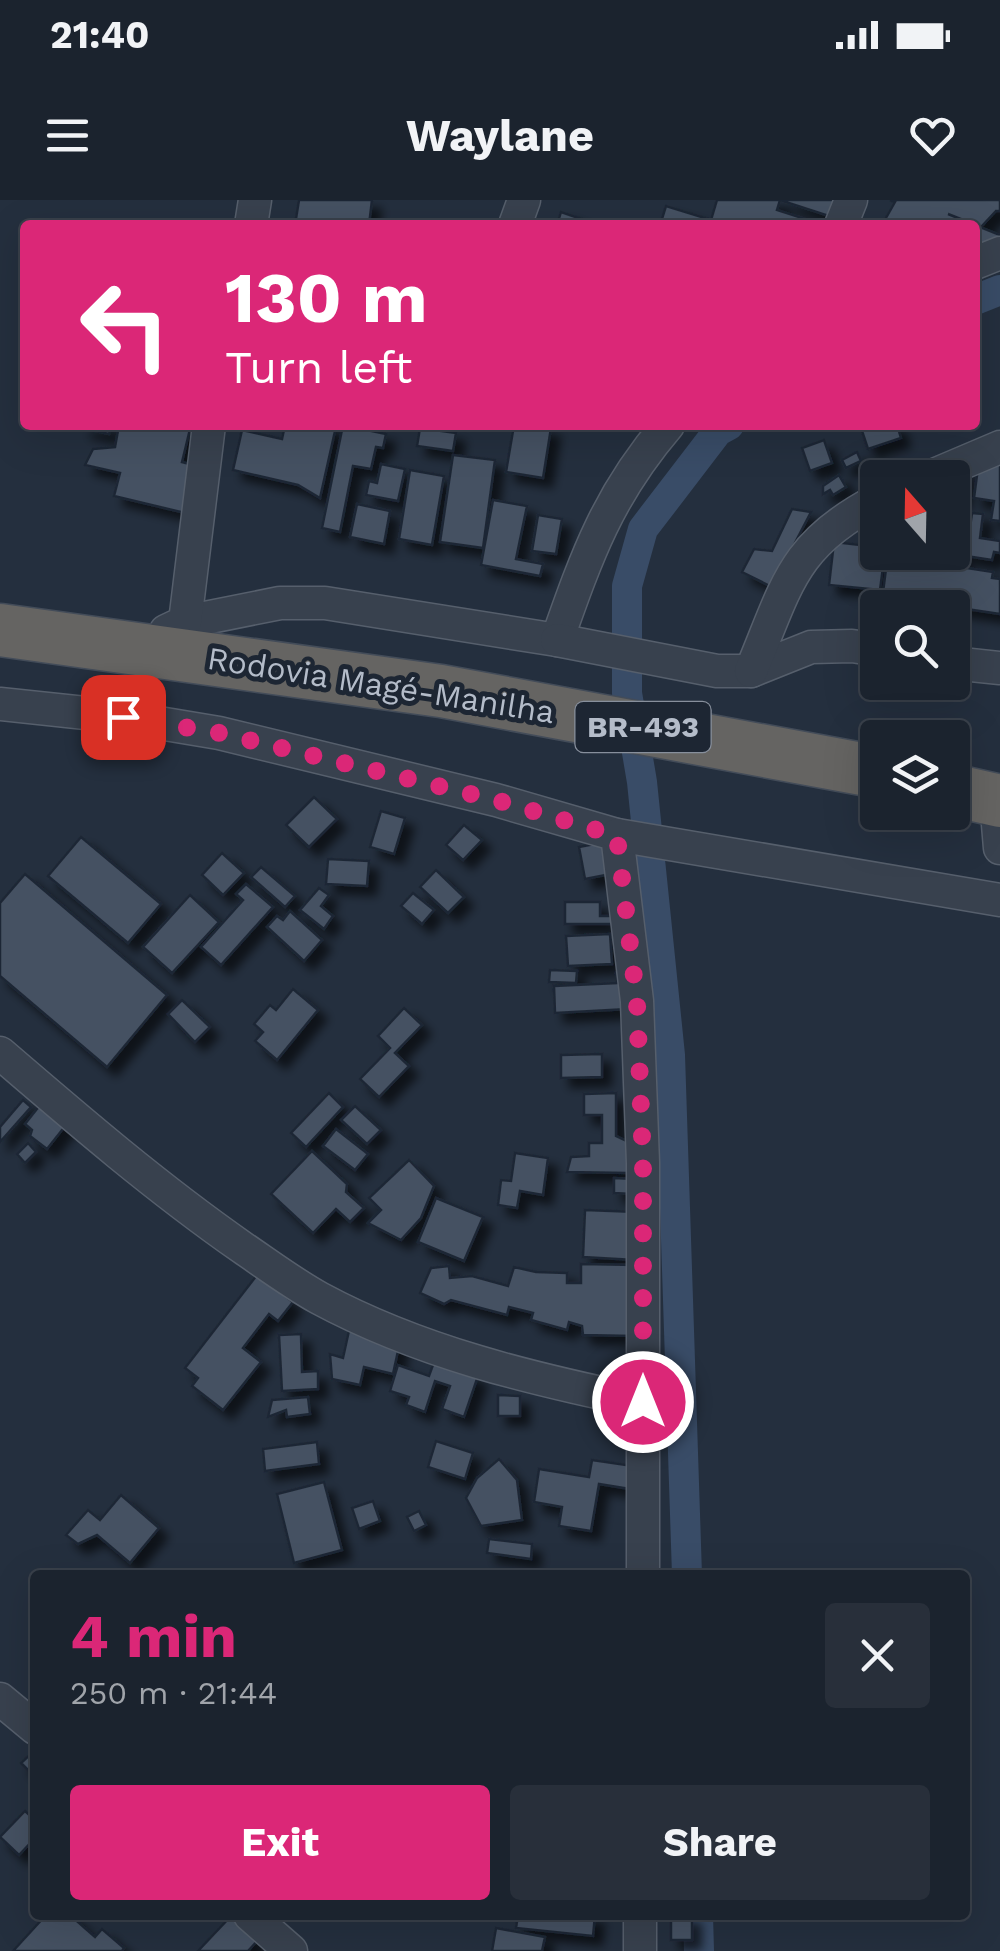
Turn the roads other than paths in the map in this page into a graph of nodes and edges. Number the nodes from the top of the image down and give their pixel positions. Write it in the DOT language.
graph roads {
  1 [pos="209,430"];
  2 [pos="664,430"];
  3 [pos="1000,446"];
  4 [pos="968,460"];
  5 [pos="860,510"];
  6 [pos="185,622"];
  7 [pos="0,630"];
  8 [pos="557,640"];
  9 [pos="860,647"];
  10 [pos="130,648"];
  11 [pos="970,664"];
  12 [pos="1000,668"];
  13 [pos="751,671"];
  14 [pos="0,704"];
  15 [pos="860,768"];
  16 [pos="628,838"];
  17 [pos="1000,900"];
  18 [pos="0,1053"];
  19 [pos="643,1402"];
  20 [pos="643,1570"];
  21 [pos="0,1699"];
  22 [pos="30,1724"];
  23 [pos="256,1920"];
  24 [pos="640,1920"];
  25 [pos="291,1951"];
  26 [pos="640,1951"];
  1 -- 6 [label="street"];
  2 -- 8 [label="street"];
  3 -- 4 [label="street"];
  5 -- 13 [label="street"];
  6 -- 8 [label="street"];
  6 -- 10 [label="street"];
  7 -- 10 [label="highway, Rodovia Magé-Manilha / BR-493"];
  8 -- 13 [label="street"];
  9 -- 13 [label="street"];
  10 -- 15 [label="highway, Rodovia Magé-Manilha / BR-493"];
  11 -- 12 [label="street"];
  14 -- 16 [label="street"];
  16 -- 17 [label="street"];
  16 -- 19 [label="street"];
  18 -- 19 [label="street"];
  19 -- 20 [label="street"];
  21 -- 22 [label="street"];
  23 -- 25 [label="street"];
  24 -- 26 [label="street"];
}
